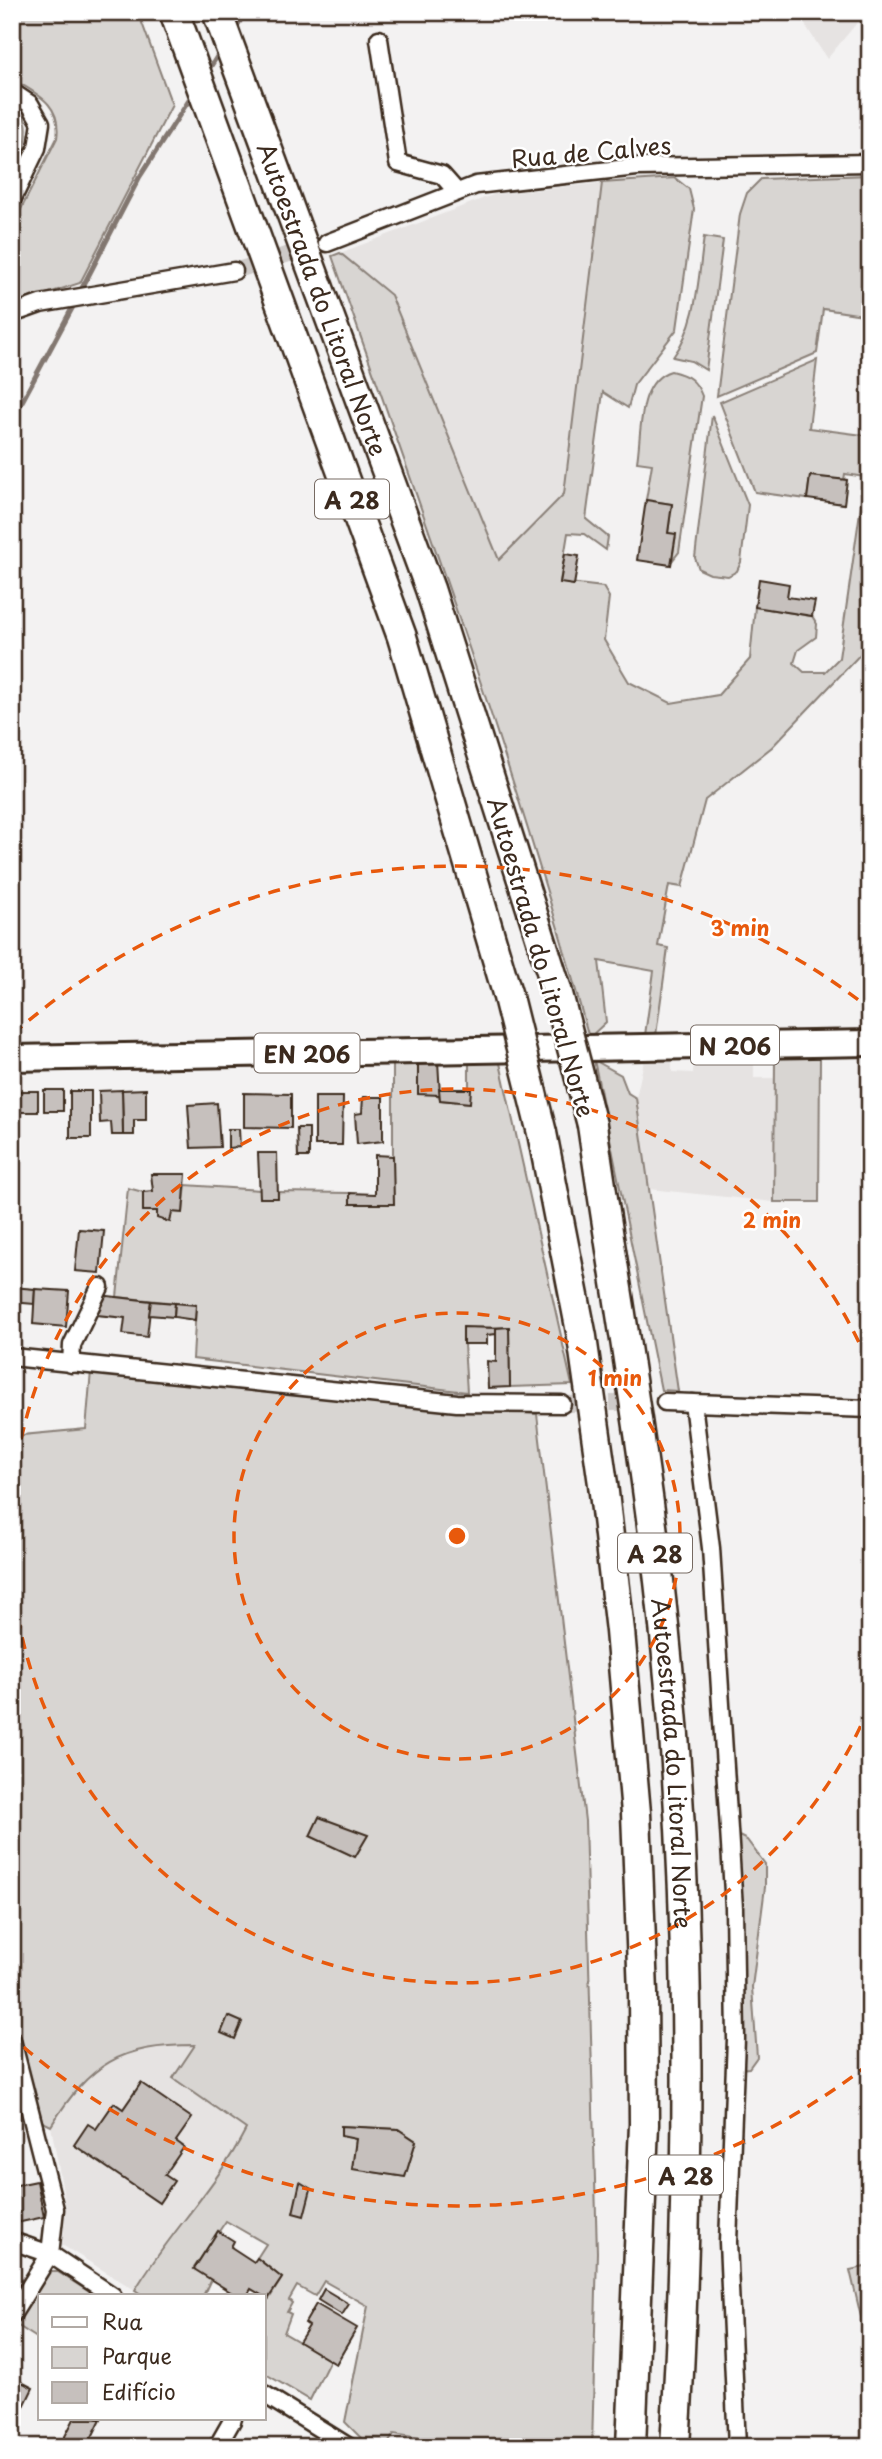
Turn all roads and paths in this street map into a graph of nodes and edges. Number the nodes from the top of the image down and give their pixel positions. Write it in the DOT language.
graph roads {
  1 [pos="174,12"];
  2 [pos="218,12"];
  3 [pos="379,39"];
  4 [pos="12,92"];
  5 [pos="870,163"];
  6 [pos="457,192"];
  7 [pos="12,200"];
  8 [pos="327,243"];
  9 [pos="234,271"];
  10 [pos="12,314"];
  11 [pos="870,1043"];
  12 [pos="601,1047"];
  13 [pos="12,1058"];
  14 [pos="100,1287"];
  15 [pos="12,1357"];
  16 [pos="71,1364"];
  17 [pos="665,1402"];
  18 [pos="693,1403"];
  19 [pos="562,1404"];
  20 [pos="870,1409"];
  21 [pos="12,2040"];
  22 [pos="12,2241"];
  23 [pos="50,2254"];
  24 [pos="110,2294"];
  25 [pos="12,2315"];
  26 [pos="680,2366"];
  27 [pos="266,2395"];
  28 [pos="232,2420"];
  29 [pos="217,2447"];
  30 [pos="349,2447"];
  31 [pos="631,2447"];
  32 [pos="675,2447"];
  33 [pos="695,2447"];
  34 [pos="737,2447"];
  1 -- 31 [label="highway, Autoestrada do Litoral Norte / A 28, bridge"];
  2 -- 26 [label="highway, Autoestrada do Litoral Norte / A 28, bridge"];
  3 -- 6 [label="street"];
  4 -- 7 [label="street"];
  5 -- 6 [label="street, Rua de Calves"];
  6 -- 8 [label="street, Rua de Calves"];
  9 -- 10 [label="street"];
  11 -- 12 [label="main road, N 206"];
  12 -- 13 [label="main road, EN 206"];
  14 -- 16 [label="street"];
  15 -- 16 [label="street"];
  16 -- 19 [label="street"];
  17 -- 18 [label="street"];
  18 -- 20 [label="street"];
  18 -- 34 [label="street"];
  21 -- 23 [label="street"];
  22 -- 23 [label="street"];
  23 -- 24 [label="street"];
  23 -- 25 [label="street"];
  26 -- 32 [label="highway, Autoestrada do Litoral Norte / A 28"];
  26 -- 33 [label="highway"];
  27 -- 30 [label="street"];
  28 -- 29 [label="street"];
}
